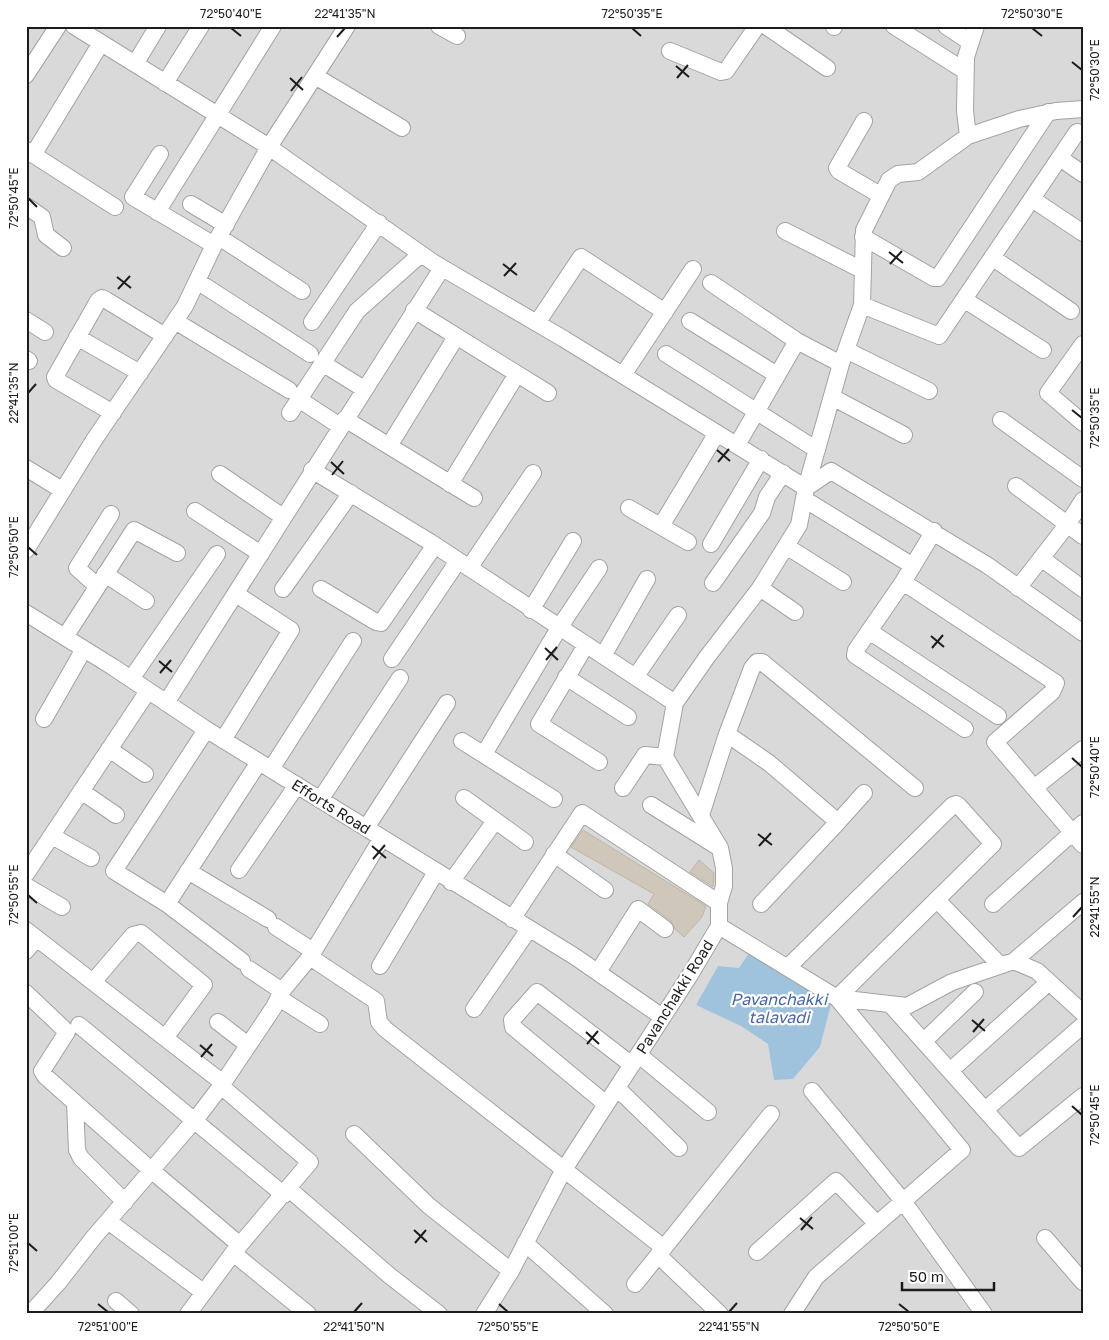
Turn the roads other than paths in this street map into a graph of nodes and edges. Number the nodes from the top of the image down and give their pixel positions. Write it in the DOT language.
graph roads {
  1 [pos="58,26"];
  2 [pos="74,26"];
  3 [pos="158,26"];
  4 [pos="201,26"];
  5 [pos="273,26"];
  6 [pos="347,26"];
  7 [pos="439,26"];
  8 [pos="757,26"];
  9 [pos="766,26"];
  10 [pos="894,26"];
  11 [pos="946,26"];
  12 [pos="976,26"];
  13 [pos="457,36"];
  14 [pos="970,42"];
  15 [pos="101,43"];
  16 [pos="670,51"];
  17 [pos="31,57"];
  18 [pos="135,64"];
  19 [pos="827,68"];
  20 [pos="966,71"];
  21 [pos="26,75"];
  22 [pos="314,76"];
  23 [pos="165,83"];
  24 [pos="1083,109"];
  25 [pos="1052,112"];
  26 [pos="217,115"];
  27 [pos="864,121"];
  28 [pos="402,128"];
  29 [pos="968,134"];
  30 [pos="1080,135"];
  31 [pos="269,147"];
  32 [pos="30,152"];
  33 [pos="160,154"];
  34 [pos="1060,158"];
  35 [pos="1083,174"];
  36 [pos="880,196"];
  37 [pos="1032,199"];
  38 [pos="191,204"];
  39 [pos="26,206"];
  40 [pos="115,207"];
  41 [pos="156,212"];
  42 [pos="379,223"];
  43 [pos="785,232"];
  44 [pos="1083,233"];
  45 [pos="219,236"];
  46 [pos="863,237"];
  47 [pos="63,248"];
  48 [pos="421,254"];
  49 [pos="993,258"];
  50 [pos="442,268"];
  51 [pos="693,269"];
  52 [pos="862,270"];
  53 [pos="197,281"];
  54 [pos="711,283"];
  55 [pos="302,291"];
  56 [pos="965,300"];
  57 [pos="862,305"];
  58 [pos="414,310"];
  59 [pos="1072,311"];
  60 [pos="665,312"];
  61 [pos="26,320"];
  62 [pos="175,321"];
  63 [pos="690,321"];
  64 [pos="312,322"];
  65 [pos="537,323"];
  66 [pos="45,332"];
  67 [pos="165,336"];
  68 [pos="77,337"];
  69 [pos="456,337"];
  70 [pos="797,341"];
  71 [pos="1043,350"];
  72 [pos="310,354"];
  73 [pos="666,354"];
  74 [pos="1080,355"];
  75 [pos="843,357"];
  76 [pos="327,366"];
  77 [pos="140,374"];
  78 [pos="517,374"];
  79 [pos="623,375"];
  80 [pos="777,375"];
  81 [pos="364,389"];
  82 [pos="289,390"];
  83 [pos="929,391"];
  84 [pos="548,393"];
  85 [pos="832,397"];
  86 [pos="303,402"];
  87 [pos="756,412"];
  88 [pos="113,413"];
  89 [pos="290,413"];
  90 [pos="1001,420"];
  91 [pos="343,423"];
  92 [pos="1083,423"];
  93 [pos="717,433"];
  94 [pos="904,435"];
  95 [pos="737,445"];
  96 [pos="389,446"];
  97 [pos="817,450"];
  98 [pos="761,460"];
  99 [pos="26,468"];
  100 [pos="312,470"];
  101 [pos="533,473"];
  102 [pos="220,474"];
  103 [pos="783,474"];
  104 [pos="1083,479"];
  105 [pos="450,484"];
  106 [pos="1016,486"];
  107 [pos="62,490"];
  108 [pos="351,493"];
  109 [pos="805,493"];
  110 [pos="474,498"];
  111 [pos="1083,500"];
  112 [pos="629,508"];
  113 [pos="195,511"];
  114 [pos="111,514"];
  115 [pos="283,517"];
  116 [pos="1067,525"];
  117 [pos="661,526"];
  118 [pos="934,531"];
  119 [pos="1083,536"];
  120 [pos="573,541"];
  121 [pos="688,542"];
  122 [pos="711,544"];
  123 [pos="435,545"];
  124 [pos="786,546"];
  125 [pos="26,550"];
  126 [pos="177,553"];
  127 [pos="217,554"];
  128 [pos="261,554"];
  129 [pos="1041,558"];
  130 [pos="464,565"];
  131 [pos="913,566"];
  132 [pos="599,568"];
  133 [pos="647,579"];
  134 [pos="101,580"];
  135 [pos="843,582"];
  136 [pos="903,582"];
  137 [pos="713,583"];
  138 [pos="760,588"];
  139 [pos="1018,588"];
  140 [pos="283,589"];
  141 [pos="320,589"];
  142 [pos="1083,589"];
  143 [pos="236,594"];
  144 [pos="146,601"];
  145 [pos="531,610"];
  146 [pos="795,612"];
  147 [pos="26,613"];
  148 [pos="678,614"];
  149 [pos="559,628"];
  150 [pos="869,631"];
  151 [pos="1083,633"];
  152 [pos="65,637"];
  153 [pos="353,641"];
  154 [pos="586,645"];
  155 [pos="84,649"];
  156 [pos="603,656"];
  157 [pos="392,659"];
  158 [pos="636,676"];
  159 [pos="566,677"];
  160 [pos="400,678"];
  161 [pos="131,679"];
  162 [pos="148,690"];
  163 [pos="675,702"];
  164 [pos="166,703"];
  165 [pos="447,703"];
  166 [pos="998,716"];
  167 [pos="628,717"];
  168 [pos="44,719"];
  169 [pos="965,729"];
  170 [pos="206,730"];
  171 [pos="727,734"];
  172 [pos="223,740"];
  173 [pos="462,741"];
  174 [pos="1083,749"];
  175 [pos="108,750"];
  176 [pos="484,754"];
  177 [pos="665,757"];
  178 [pos="599,762"];
  179 [pos="265,766"];
  180 [pos="144,774"];
  181 [pos="297,785"];
  182 [pos="623,788"];
  183 [pos="915,788"];
  184 [pos="1034,788"];
  185 [pos="81,792"];
  186 [pos="864,793"];
  187 [pos="464,798"];
  188 [pos="554,799"];
  189 [pos="320,800"];
  190 [pos="651,805"];
  191 [pos="116,815"];
  192 [pos="700,815"];
  193 [pos="495,821"];
  194 [pos="838,822"];
  195 [pos="366,828"];
  196 [pos="1077,828"];
  197 [pos="52,836"];
  198 [pos="382,838"];
  199 [pos="525,842"];
  200 [pos="1083,845"];
  201 [pos="720,848"];
  202 [pos="554,854"];
  203 [pos="90,858"];
  204 [pos="239,870"];
  205 [pos="188,871"];
  206 [pos="436,872"];
  207 [pos="26,874"];
  208 [pos="451,882"];
  209 [pos="26,886"];
  210 [pos="605,890"];
  211 [pos="937,900"];
  212 [pos="1083,902"];
  213 [pos="719,903"];
  214 [pos="167,904"];
  215 [pos="761,904"];
  216 [pos="993,904"];
  217 [pos="62,907"];
  218 [pos="512,919"];
  219 [pos="719,926"];
  220 [pos="529,929"];
  221 [pos="665,929"];
  222 [pos="30,940"];
  223 [pos="311,954"];
  224 [pos="1007,963"];
  225 [pos="380,966"];
  226 [pos="788,968"];
  227 [pos="598,972"];
  228 [pos="93,982"];
  229 [pos="1049,982"];
  230 [pos="975,992"];
  231 [pos="26,993"];
  232 [pos="281,995"];
  233 [pos="837,998"];
  234 [pos="890,1004"];
  235 [pos="474,1009"];
  236 [pos="1083,1013"];
  237 [pos="662,1016"];
  238 [pos="218,1022"];
  239 [pos="320,1024"];
  240 [pos="80,1025"];
  241 [pos="1083,1025"];
  242 [pos="165,1038"];
  243 [pos="924,1041"];
  244 [pos="248,1046"];
  245 [pos="635,1060"];
  246 [pos="950,1071"];
  247 [pos="222,1084"];
  248 [pos="617,1088"];
  249 [pos="812,1091"];
  250 [pos="1083,1096"];
  251 [pos="75,1102"];
  252 [pos="606,1104"];
  253 [pos="984,1110"];
  254 [pos="708,1112"];
  255 [pos="771,1114"];
  256 [pos="195,1119"];
  257 [pos="354,1134"];
  258 [pos="679,1148"];
  259 [pos="150,1170"];
  260 [pos="563,1171"];
  261 [pos="286,1192"];
  262 [pos="903,1201"];
  263 [pos="125,1202"];
  264 [pos="108,1221"];
  265 [pos="877,1224"];
  266 [pos="1045,1238"];
  267 [pos="525,1243"];
  268 [pos="236,1249"];
  269 [pos="661,1252"];
  270 [pos="757,1252"];
  271 [pos="511,1271"];
  272 [pos="1083,1282"];
  273 [pos="635,1284"];
  274 [pos="203,1292"];
  275 [pos="116,1301"];
  276 [pos="30,1314"];
  277 [pos="131,1314"];
  278 [pos="188,1314"];
  279 [pos="308,1314"];
  280 [pos="439,1314"];
  281 [pos="484,1314"];
  282 [pos="604,1314"];
  283 [pos="720,1314"];
  284 [pos="792,1314"];
  285 [pos="984,1314"];
  1 -- 17 [label="street"];
  2 -- 15 [label="street"];
  3 -- 18 [label="street"];
  4 -- 23 [label="street"];
  5 -- 26 [label="street"];
  6 -- 22 [label="street"];
  7 -- 13 [label="street"];
  8 -- 16 [label="street"];
  9 -- 19 [label="street"];
  10 -- 20 [label="street"];
  11 -- 14 [label="street"];
  12 -- 14 [label="street"];
  14 -- 20 [label="street"];
  15 -- 18 [label="street"];
  15 -- 32 [label="street"];
  17 -- 21 [label="street"];
  18 -- 23 [label="street"];
  20 -- 29 [label="street"];
  22 -- 28 [label="street"];
  22 -- 31 [label="street"];
  23 -- 26 [label="street"];
  24 -- 25 [label="street"];
  25 -- 29 [label="street"];
  25 -- 30 [label="street"];
  25 -- 46 [label="street"];
  26 -- 31 [label="street"];
  26 -- 41 [label="street"];
  27 -- 36 [label="street"];
  29 -- 36 [label="street"];
  30 -- 34 [label="street"];
  31 -- 42 [label="street"];
  31 -- 45 [label="street"];
  32 -- 40 [label="street"];
  33 -- 41 [label="street"];
  34 -- 35 [label="street"];
  34 -- 37 [label="street"];
  36 -- 46 [label="street"];
  37 -- 44 [label="street"];
  37 -- 49 [label="street"];
  38 -- 45 [label="street"];
  39 -- 47 [label="street"];
  41 -- 45 [label="street"];
  42 -- 48 [label="street"];
  42 -- 64 [label="street"];
  43 -- 52 [label="street"];
  45 -- 53 [label="street"];
  45 -- 55 [label="street"];
  46 -- 52 [label="street"];
  48 -- 50 [label="street"];
  48 -- 89 [label="street"];
  49 -- 56 [label="street"];
  49 -- 59 [label="street"];
  50 -- 58 [label="street"];
  50 -- 65 [label="street"];
  51 -- 60 [label="street"];
  52 -- 57 [label="street"];
  53 -- 62 [label="street"];
  53 -- 72 [label="street"];
  54 -- 70 [label="street"];
  56 -- 57 [label="street"];
  56 -- 71 [label="street"];
  57 -- 75 [label="street"];
  58 -- 69 [label="street"];
  58 -- 81 [label="street"];
  60 -- 65 [label="street"];
  60 -- 79 [label="street"];
  61 -- 66 [label="street"];
  62 -- 67 [label="street"];
  62 -- 82 [label="street"];
  63 -- 80 [label="street"];
  65 -- 79 [label="street"];
  67 -- 68 [label="street"];
  67 -- 77 [label="street"];
  68 -- 77 [label="street"];
  68 -- 88 [label="street"];
  69 -- 78 [label="street"];
  69 -- 96 [label="street"];
  70 -- 75 [label="street"];
  70 -- 80 [label="street"];
  73 -- 87 [label="street"];
  74 -- 92 [label="street"];
  75 -- 83 [label="street"];
  75 -- 85 [label="street"];
  76 -- 81 [label="street"];
  77 -- 88 [label="street"];
  78 -- 84 [label="street"];
  78 -- 105 [label="street"];
  79 -- 93 [label="street"];
  80 -- 87 [label="street"];
  81 -- 91 [label="street"];
  85 -- 94 [label="street"];
  85 -- 97 [label="street"];
  86 -- 91 [label="street"];
  87 -- 95 [label="street"];
  87 -- 97 [label="street"];
  88 -- 107 [label="street"];
  90 -- 104 [label="street"];
  91 -- 96 [label="street"];
  91 -- 100 [label="street"];
  93 -- 95 [label="street"];
  93 -- 117 [label="street"];
  95 -- 98 [label="street"];
  96 -- 105 [label="street"];
  97 -- 109 [label="street"];
  98 -- 103 [label="street"];
  98 -- 122 [label="street"];
  99 -- 107 [label="street"];
  100 -- 108 [label="street"];
  100 -- 115 [label="street"];
  101 -- 130 [label="street"];
  102 -- 115 [label="street"];
  103 -- 109 [label="street"];
  103 -- 137 [label="street"];
  105 -- 110 [label="street"];
  106 -- 116 [label="street"];
  107 -- 125 [label="street"];
  108 -- 123 [label="street"];
  108 -- 140 [label="street"];
  109 -- 118 [label="street"];
  109 -- 124 [label="street"];
  109 -- 131 [label="street"];
  111 -- 116 [label="street"];
  112 -- 117 [label="street"];
  113 -- 128 [label="street"];
  114 -- 134 [label="street"];
  115 -- 128 [label="street"];
  116 -- 119 [label="street"];
  116 -- 129 [label="street"];
  117 -- 121 [label="street"];
  118 -- 131 [label="street"];
  118 -- 139 [label="street"];
  120 -- 145 [label="street"];
  123 -- 130 [label="street"];
  123 -- 141 [label="street"];
  124 -- 135 [label="street"];
  124 -- 138 [label="street"];
  126 -- 134 [label="street"];
  127 -- 161 [label="street"];
  128 -- 143 [label="street"];
  129 -- 139 [label="street"];
  129 -- 142 [label="street"];
  130 -- 145 [label="street"];
  130 -- 157 [label="street"];
  131 -- 136 [label="street"];
  132 -- 149 [label="street"];
  133 -- 156 [label="street"];
  134 -- 144 [label="street"];
  134 -- 152 [label="street"];
  136 -- 150 [label="street"];
  136 -- 184 [label="street"];
  138 -- 146 [label="street"];
  138 -- 163 [label="street"];
  139 -- 151 [label="street"];
  143 -- 164 [label="street"];
  143 -- 172 [label="street"];
  145 -- 149 [label="street"];
  147 -- 152 [label="street, Efforts Road"];
  148 -- 158 [label="street"];
  149 -- 154 [label="street"];
  149 -- 176 [label="street"];
  150 -- 166 [label="street"];
  150 -- 169 [label="street"];
  152 -- 155 [label="street, Efforts Road"];
  153 -- 179 [label="street"];
  154 -- 156 [label="street"];
  154 -- 159 [label="street"];
  155 -- 161 [label="street, Efforts Road"];
  155 -- 168 [label="street"];
  156 -- 158 [label="street"];
  158 -- 163 [label="street"];
  159 -- 167 [label="street"];
  159 -- 178 [label="street"];
  160 -- 189 [label="street"];
  161 -- 162 [label="street, Efforts Road"];
  162 -- 164 [label="street, Efforts Road"];
  162 -- 175 [label="street"];
  163 -- 177 [label="street"];
  164 -- 170 [label="street, Efforts Road"];
  165 -- 195 [label="street"];
  170 -- 172 [label="street, Efforts Road"];
  170 -- 214 [label="street"];
  171 -- 183 [label="street"];
  171 -- 192 [label="street"];
  171 -- 194 [label="street"];
  172 -- 179 [label="street, Efforts Road"];
  173 -- 176 [label="street"];
  174 -- 184 [label="street"];
  175 -- 180 [label="street"];
  175 -- 185 [label="street"];
  176 -- 188 [label="street"];
  177 -- 182 [label="street"];
  177 -- 192 [label="street, Pavanchakki Road"];
  179 -- 181 [label="street, Efforts Road"];
  179 -- 205 [label="street"];
  181 -- 189 [label="street, Efforts Road"];
  181 -- 204 [label="street"];
  184 -- 196 [label="street"];
  185 -- 191 [label="street"];
  185 -- 197 [label="street"];
  186 -- 194 [label="street"];
  187 -- 193 [label="street"];
  189 -- 195 [label="street, Efforts Road"];
  190 -- 201 [label="street"];
  192 -- 201 [label="street, Pavanchakki Road"];
  193 -- 199 [label="street"];
  193 -- 208 [label="street"];
  194 -- 215 [label="street"];
  195 -- 198 [label="street, Efforts Road"];
  196 -- 200 [label="street"];
  196 -- 216 [label="street"];
  197 -- 203 [label="street"];
  197 -- 207 [label="street"];
  198 -- 206 [label="street, Efforts Road"];
  198 -- 223 [label="street"];
  201 -- 213 [label="street, Pavanchakki Road"];
  202 -- 210 [label="street"];
  202 -- 213 [label="street"];
  202 -- 218 [label="street"];
  205 -- 214 [label="street"];
  205 -- 223 [label="street"];
  206 -- 208 [label="street, Efforts Road"];
  206 -- 225 [label="street"];
  208 -- 218 [label="street, Efforts Road"];
  209 -- 217 [label="street"];
  211 -- 224 [label="street"];
  211 -- 226 [label="street"];
  211 -- 233 [label="street"];
  212 -- 224 [label="street"];
  213 -- 219 [label="street, Pavanchakki Road"];
  214 -- 232 [label="street"];
  218 -- 220 [label="street, Efforts Road"];
  219 -- 226 [label="street"];
  219 -- 237 [label="street, Pavanchakki Road"];
  220 -- 227 [label="street, Efforts Road"];
  220 -- 235 [label="street"];
  221 -- 227 [label="street"];
  222 -- 228 [label="street"];
  223 -- 232 [label="street"];
  223 -- 260 [label="street"];
  224 -- 229 [label="street"];
  224 -- 234 [label="street"];
  226 -- 233 [label="street"];
  227 -- 237 [label="street, Efforts Road"];
  228 -- 242 [label="street"];
  228 -- 242 [label="street"];
  229 -- 236 [label="street"];
  229 -- 246 [label="street"];
  230 -- 243 [label="street"];
  231 -- 251 [label="street"];
  232 -- 239 [label="street"];
  232 -- 244 [label="street"];
  233 -- 234 [label="street"];
  233 -- 262 [label="street"];
  234 -- 243 [label="street"];
  237 -- 245 [label="street, Pavanchakki Road"];
  238 -- 244 [label="street"];
  240 -- 256 [label="street"];
  241 -- 253 [label="street"];
  242 -- 247 [label="street"];
  243 -- 246 [label="street"];
  244 -- 247 [label="street"];
  245 -- 248 [label="street, Pavanchakki Road"];
  245 -- 252 [label="street"];
  245 -- 254 [label="street"];
  246 -- 253 [label="street"];
  247 -- 256 [label="street"];
  247 -- 261 [label="street"];
  248 -- 252 [label="street, Pavanchakki Road"];
  248 -- 258 [label="street"];
  249 -- 262 [label="street"];
  250 -- 253 [label="street"];
  251 -- 259 [label="street"];
  251 -- 263 [label="street"];
  252 -- 260 [label="street, Pavanchakki Road"];
  255 -- 269 [label="street"];
  256 -- 259 [label="street"];
  256 -- 261 [label="street"];
  257 -- 271 [label="street"];
  259 -- 263 [label="street"];
  259 -- 268 [label="street"];
  260 -- 267 [label="street, Pavanchakki Road"];
  260 -- 269 [label="street"];
  261 -- 268 [label="street"];
  261 -- 280 [label="street"];
  262 -- 265 [label="street"];
  262 -- 285 [label="street"];
  263 -- 264 [label="street"];
  264 -- 274 [label="street"];
  264 -- 276 [label="street"];
  265 -- 270 [label="street"];
  265 -- 284 [label="street"];
  266 -- 272 [label="street"];
  267 -- 271 [label="street, Pavanchakki Road"];
  267 -- 282 [label="street"];
  268 -- 274 [label="street"];
  268 -- 279 [label="street"];
  269 -- 273 [label="street"];
  269 -- 283 [label="street"];
  271 -- 281 [label="street, Pavanchakki Road"];
  274 -- 278 [label="street"];
  275 -- 277 [label="street"];
}
